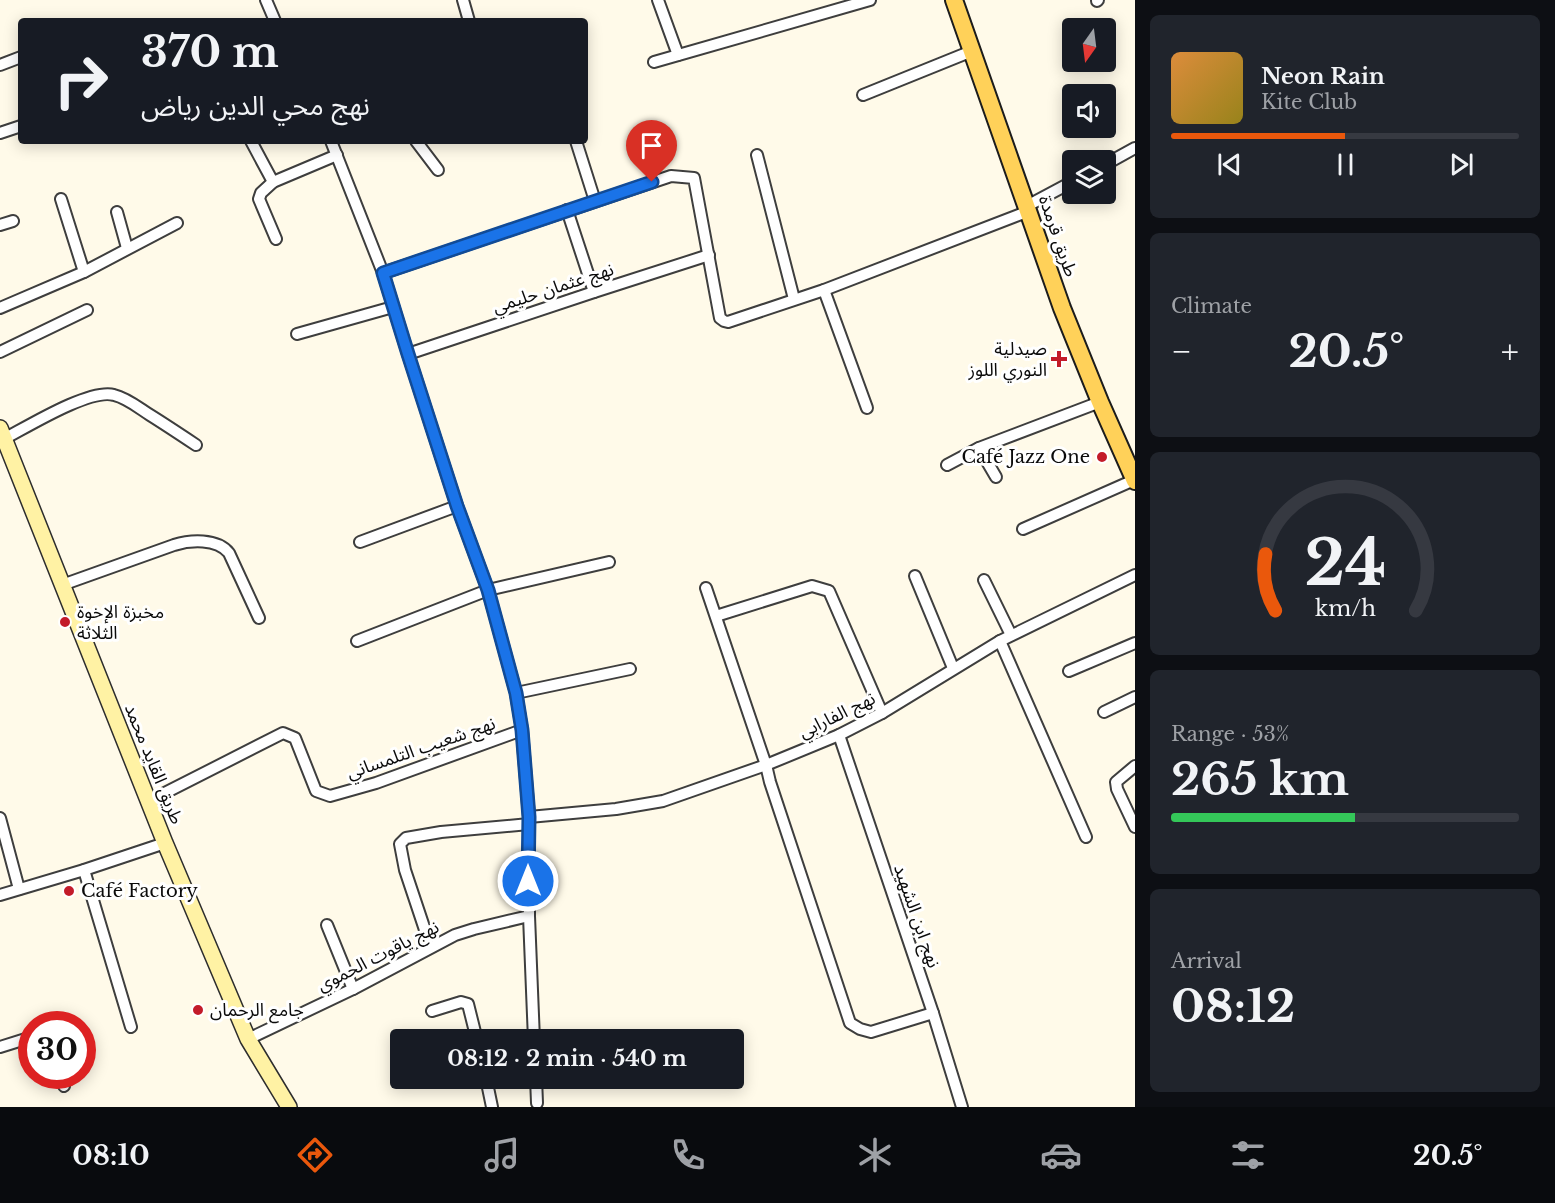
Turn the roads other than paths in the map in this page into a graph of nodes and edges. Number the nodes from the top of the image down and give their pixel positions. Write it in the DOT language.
graph roads {
  1 [pos="266,0"];
  2 [pos="463,0"];
  3 [pos="658,0"];
  4 [pos="870,0"];
  5 [pos="954,0"];
  6 [pos="274,18"];
  7 [pos="468,18"];
  8 [pos="972,51"];
  9 [pos="678,55"];
  10 [pos="18,58"];
  11 [pos="654,62"];
  12 [pos="0,65"];
  13 [pos="863,95"];
  14 [pos="18,127"];
  15 [pos="0,134"];
  16 [pos="253,144"];
  17 [pos="332,144"];
  18 [pos="418,144"];
  19 [pos="577,144"];
  20 [pos="1135,148"];
  21 [pos="337,155"];
  22 [pos="757,155"];
  23 [pos="1116,158"];
  24 [pos="438,170"];
  25 [pos="273,182"];
  26 [pos="1062,188"];
  27 [pos="61,199"];
  28 [pos="595,201"];
  29 [pos="1028,208"];
  30 [pos="567,210"];
  31 [pos="117,212"];
  32 [pos="13,221"];
  33 [pos="177,223"];
  34 [pos="0,225"];
  35 [pos="276,239"];
  36 [pos="127,248"];
  37 [pos="709,255"];
  38 [pos="84,272"];
  39 [pos="383,273"];
  40 [pos="824,290"];
  41 [pos="594,292"];
  42 [pos="794,300"];
  43 [pos="393,307"];
  44 [pos="0,308"];
  45 [pos="87,310"];
  46 [pos="297,334"];
  47 [pos="0,352"];
  48 [pos="408,354"];
  49 [pos="1100,402"];
  50 [pos="867,408"];
  51 [pos="3,440"];
  52 [pos="196,445"];
  53 [pos="979,448"];
  54 [pos="947,465"];
  55 [pos="996,477"];
  56 [pos="1135,481"];
  57 [pos="457,506"];
  58 [pos="1023,529"];
  59 [pos="360,542"];
  60 [pos="609,562"];
  61 [pos="1135,575"];
  62 [pos="915,576"];
  63 [pos="984,579"];
  64 [pos="62,585"];
  65 [pos="705,588"];
  66 [pos="488,590"];
  67 [pos="716,616"];
  68 [pos="259,618"];
  69 [pos="1011,635"];
  70 [pos="357,641"];
  71 [pos="1000,641"];
  72 [pos="1135,643"];
  73 [pos="953,668"];
  74 [pos="630,669"];
  75 [pos="1069,671"];
  76 [pos="516,693"];
  77 [pos="1135,697"];
  78 [pos="1104,712"];
  79 [pos="882,713"];
  80 [pos="522,730"];
  81 [pos="839,735"];
  82 [pos="766,765"];
  83 [pos="1135,766"];
  84 [pos="149,801"];
  85 [pos="0,818"];
  86 [pos="529,820"];
  87 [pos="1135,827"];
  88 [pos="1086,837"];
  89 [pos="165,843"];
  90 [pos="84,870"];
  91 [pos="19,889"];
  92 [pos="0,895"];
  93 [pos="529,915"];
  94 [pos="327,925"];
  95 [pos="424,930"];
  96 [pos="353,989"];
  97 [pos="432,1011"];
  98 [pos="933,1013"];
  99 [pos="131,1027"];
  100 [pos="474,1029"];
  101 [pos="534,1029"];
  102 [pos="248,1040"];
  103 [pos="18,1041"];
  104 [pos="0,1047"];
  105 [pos="488,1089"];
  106 [pos="536,1089"];
  107 [pos="535,1106"];
  108 [pos="288,1107"];
  109 [pos="492,1107"];
  110 [pos="962,1107"];
  1 -- 6 [label="street"];
  2 -- 7 [label="street"];
  3 -- 9 [label="street"];
  4 -- 9 [label="street"];
  5 -- 8 [label="main road, طريق قرمدة"];
  8 -- 13 [label="street"];
  8 -- 29 [label="main road, طريق قرمدة"];
  9 -- 11 [label="street"];
  10 -- 12 [label="street"];
  14 -- 15 [label="street"];
  16 -- 25 [label="street"];
  17 -- 21 [label="street"];
  18 -- 24 [label="street"];
  19 -- 28 [label="street"];
  20 -- 23 [label="street"];
  21 -- 25 [label="street"];
  21 -- 39 [label="street"];
  22 -- 42 [label="street"];
  25 -- 35 [label="street"];
  26 -- 29 [label="street"];
  27 -- 38 [label="street"];
  28 -- 30 [label="street"];
  28 -- 37 [label="street"];
  29 -- 40 [label="street"];
  29 -- 49 [label="main road, طريق قرمدة"];
  30 -- 39 [label="street"];
  30 -- 41 [label="street"];
  31 -- 36 [label="street"];
  32 -- 34 [label="street"];
  33 -- 36 [label="street"];
  36 -- 38 [label="street"];
  37 -- 41 [label="street, نهج عثمان حليمي"];
  37 -- 42 [label="street"];
  38 -- 44 [label="street"];
  39 -- 43 [label="street"];
  40 -- 42 [label="street"];
  40 -- 50 [label="street"];
  41 -- 48 [label="street, نهج عثمان حليمي"];
  43 -- 46 [label="street"];
  43 -- 48 [label="street"];
  45 -- 47 [label="street"];
  48 -- 57 [label="street"];
  49 -- 53 [label="street"];
  49 -- 56 [label="main road, طريق قرمدة"];
  51 -- 52 [label="street"];
  51 -- 64 [label="main road, طريق القايد محمد"];
  53 -- 54 [label="street"];
  53 -- 55 [label="street"];
  56 -- 58 [label="street"];
  57 -- 59 [label="street"];
  57 -- 66 [label="street"];
  60 -- 66 [label="street"];
  61 -- 69 [label="street, نهج الفارابي"];
  62 -- 73 [label="street"];
  63 -- 69 [label="street"];
  64 -- 68 [label="street"];
  64 -- 84 [label="main road, طريق القايد محمد"];
  65 -- 67 [label="street"];
  66 -- 70 [label="street"];
  66 -- 76 [label="street"];
  67 -- 79 [label="street"];
  67 -- 82 [label="street"];
  69 -- 71 [label="street, نهج الفارابي"];
  71 -- 73 [label="street, نهج الفارابي"];
  71 -- 88 [label="street"];
  72 -- 75 [label="street"];
  73 -- 79 [label="street, نهج الفارابي"];
  74 -- 76 [label="street"];
  76 -- 80 [label="street"];
  77 -- 78 [label="street"];
  79 -- 81 [label="street, نهج الفارابي"];
  80 -- 84 [label="street, نهج شعيب التلمساني"];
  80 -- 86 [label="street"];
  81 -- 82 [label="street, نهج الفارابي"];
  81 -- 98 [label="street, نهج ابن الشهيد"];
  82 -- 86 [label="street, نهج الفارابي"];
  82 -- 98 [label="street"];
  83 -- 87 [label="street"];
  84 -- 89 [label="main road, طريق القايد محمد"];
  85 -- 91 [label="street"];
  86 -- 93 [label="street"];
  86 -- 95 [label="street, نهج الفارابي"];
  89 -- 90 [label="street"];
  89 -- 102 [label="main road, طريق القايد محمد"];
  90 -- 91 [label="street"];
  90 -- 99 [label="street"];
  91 -- 92 [label="street"];
  93 -- 96 [label="street, نهج ياقوت الحموي"];
  93 -- 101 [label="street"];
  94 -- 96 [label="street"];
  96 -- 102 [label="street, نهج ياقوت الحموي"];
  97 -- 100 [label="street"];
  98 -- 110 [label="street, نهج ابن الشهيد"];
  102 -- 108 [label="main road, طريق القايد محمد"];
  103 -- 104 [label="street"];
  105 -- 109 [label="street"];
  106 -- 107 [label="street"];
}
